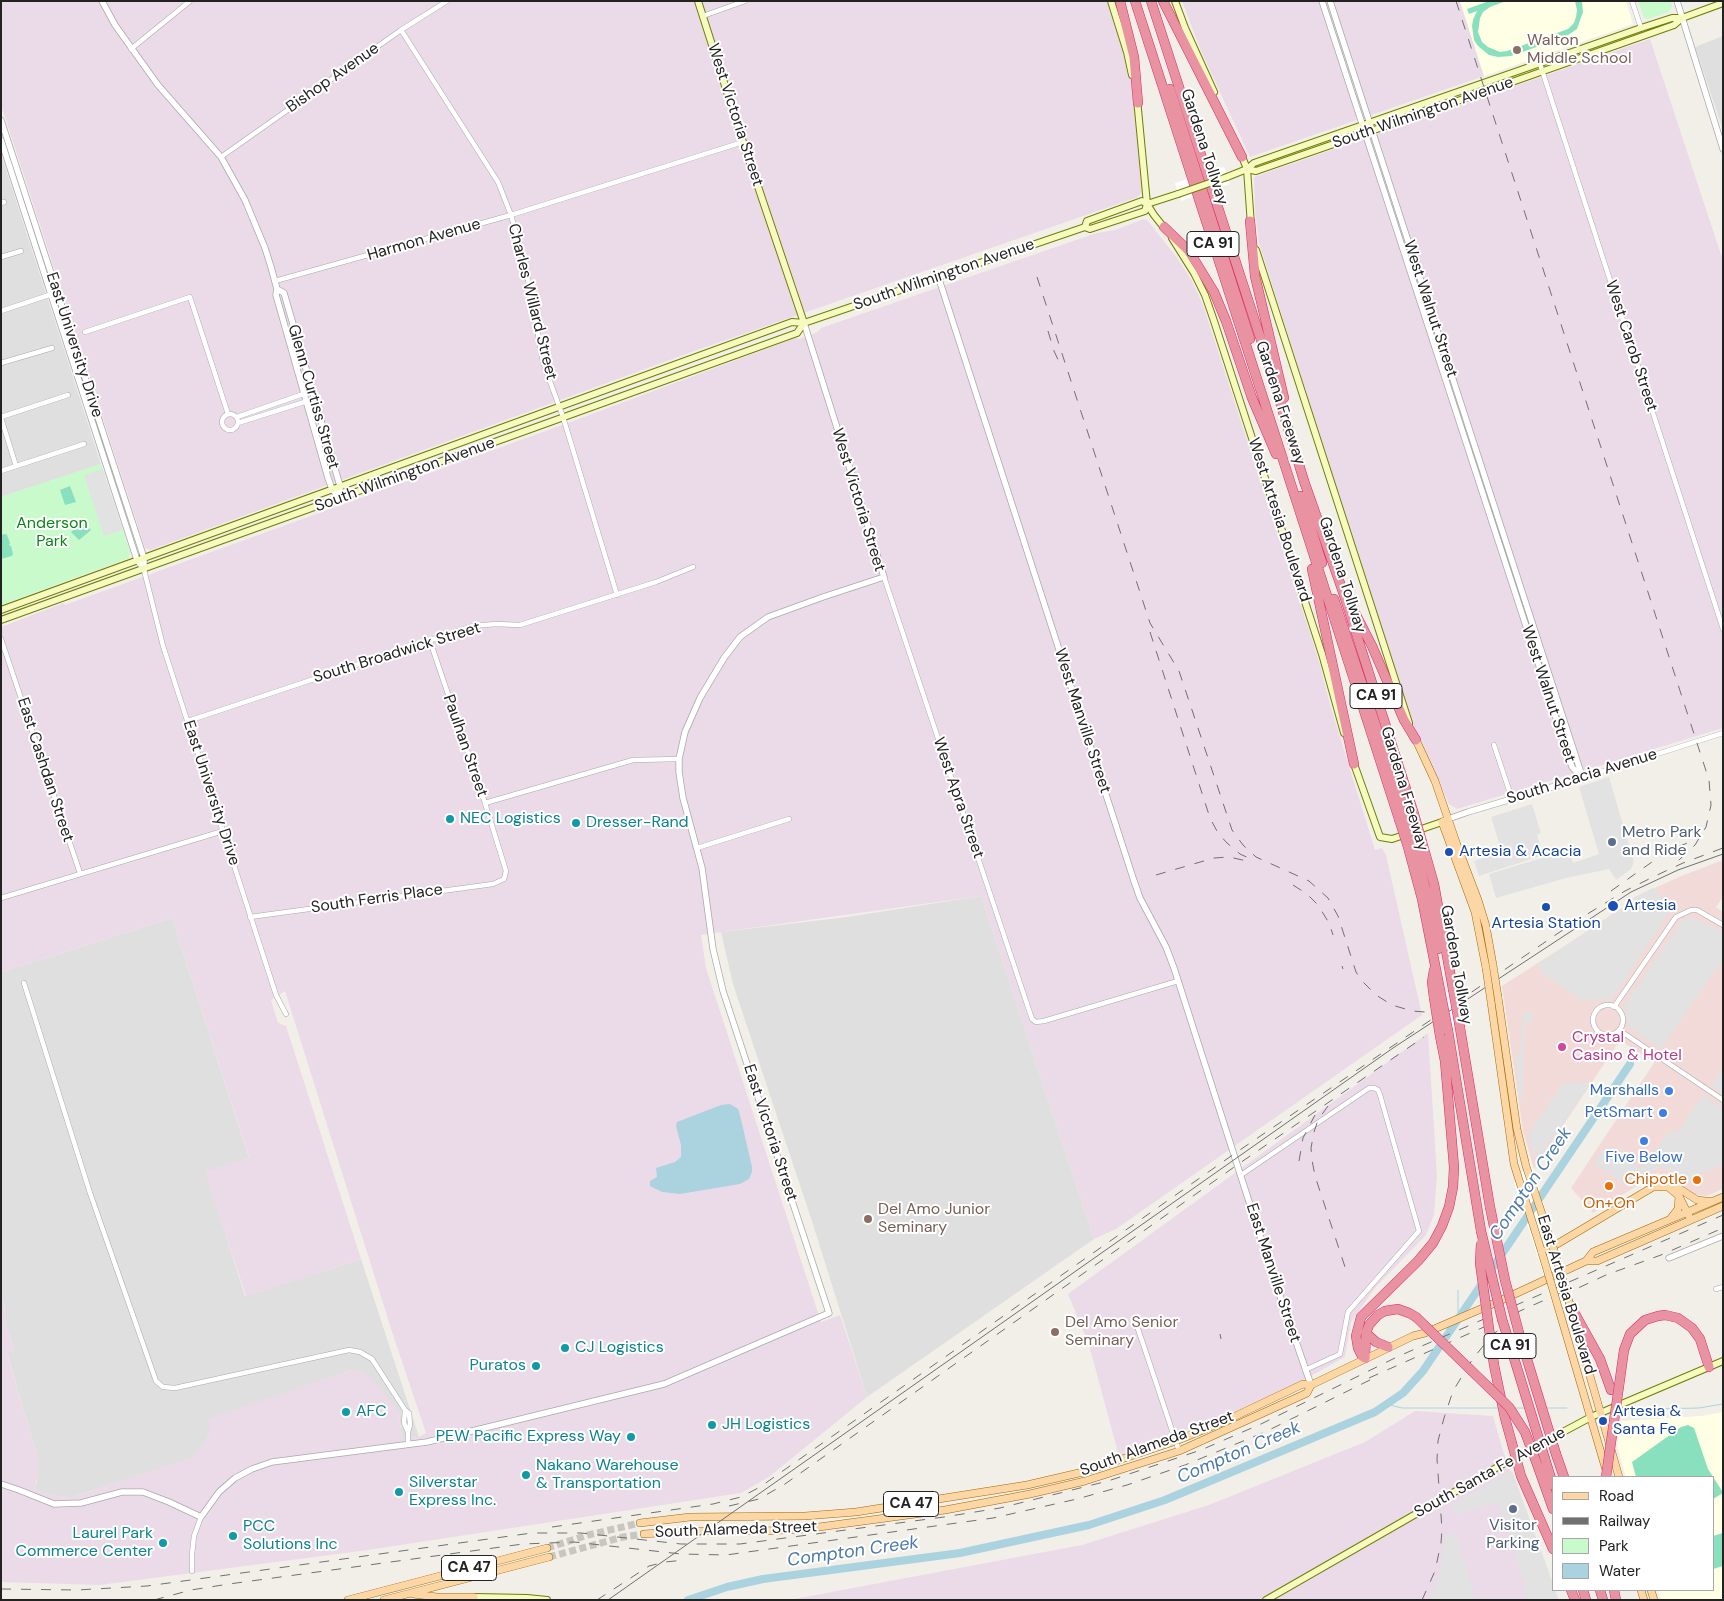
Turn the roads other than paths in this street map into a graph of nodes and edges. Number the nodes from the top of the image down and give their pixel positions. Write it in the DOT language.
graph roads {
  1 [pos="102,1"];
  2 [pos="190,1"];
  3 [pos="447,1"];
  4 [pos="698,1"];
  5 [pos="745,1"];
  6 [pos="1110,1"];
  7 [pos="1120,1"];
  8 [pos="1135,1"];
  9 [pos="1141,1"];
  10 [pos="1145,1"];
  11 [pos="1151,1"];
  12 [pos="1163,1"];
  13 [pos="1175,1"];
  14 [pos="1322,1"];
  15 [pos="1330,1"];
  16 [pos="1632,1"];
  17 [pos="1676,1"];
  18 [pos="1723,3"];
  19 [pos="703,16"];
  20 [pos="1682,18"];
  21 [pos="1641,28"];
  22 [pos="401,30"];
  23 [pos="131,49"];
  24 [pos="1540,64"];
  25 [pos="1542,71"];
  26 [pos="1138,103"];
  27 [pos="1,120"];
  28 [pos="1366,124"];
  29 [pos="1369,131"];
  30 [pos="1,140"];
  31 [pos="743,142"];
  32 [pos="1723,149"];
  33 [pos="221,157"];
  34 [pos="1242,157"];
  35 [pos="1247,169"];
  36 [pos="1391,188"];
  37 [pos="1384,190"];
  38 [pos="1148,204"];
  39 [pos="1399,211"];
  40 [pos="1392,214"];
  41 [pos="511,215"];
  42 [pos="1250,221"];
  43 [pos="1164,227"];
  44 [pos="1404,229"];
  45 [pos="1397,231"];
  46 [pos="21,251"];
  47 [pos="1412,252"];
  48 [pos="1405,254"];
  49 [pos="1,257"];
  50 [pos="1419,273"];
  51 [pos="1412,275"];
  52 [pos="938,276"];
  53 [pos="275,281"];
  54 [pos="277,289"];
  55 [pos="1425,292"];
  56 [pos="54,293"];
  57 [pos="1418,295"];
  58 [pos="1,311"];
  59 [pos="804,323"];
  60 [pos="86,332"];
  61 [pos="52,348"];
  62 [pos="1,363"];
  63 [pos="312,391"];
  64 [pos="304,394"];
  65 [pos="68,395"];
  66 [pos="314,399"];
  67 [pos="306,402"];
  68 [pos="560,406"];
  69 [pos="228,414"];
  70 [pos="1,417"];
  71 [pos="237,417"];
  72 [pos="563,417"];
  73 [pos="238,423"];
  74 [pos="1472,435"];
  75 [pos="1465,438"];
  76 [pos="84,444"];
  77 [pos="16,466"];
  78 [pos="1,471"];
  79 [pos="1304,481"];
  80 [pos="340,486"];
  81 [pos="1292,486"];
  82 [pos="332,489"];
  83 [pos="339,498"];
  84 [pos="1302,520"];
  85 [pos="1501,524"];
  86 [pos="1494,526"];
  87 [pos="141,559"];
  88 [pos="693,567"];
  89 [pos="144,570"];
  90 [pos="884,577"];
  91 [pos="1342,589"];
  92 [pos="617,595"];
  93 [pos="1,610"];
  94 [pos="1,620"];
  95 [pos="1723,629"];
  96 [pos="1,639"];
  97 [pos="430,641"];
  98 [pos="1541,649"];
  99 [pos="1534,651"];
  100 [pos="1562,714"];
  101 [pos="1555,716"];
  102 [pos="188,721"];
  103 [pos="1723,733"];
  104 [pos="1416,740"];
  105 [pos="1494,745"];
  106 [pos="679,759"];
  107 [pos="1354,764"];
  108 [pos="1582,778"];
  109 [pos="1512,799"];
  110 [pos="485,803"];
  111 [pos="1410,803"];
  112 [pos="1406,816"];
  113 [pos="789,819"];
  114 [pos="1445,820"];
  115 [pos="223,831"];
  116 [pos="1415,844"];
  117 [pos="697,848"];
  118 [pos="80,873"];
  119 [pos="504,879"];
  120 [pos="1,898"];
  121 [pos="250,917"];
  122 [pos="1723,925"];
  123 [pos="711,935"];
  124 [pos="1178,981"];
  125 [pos="24,983"];
  126 [pos="1444,993"];
  127 [pos="1614,1007"];
  128 [pos="286,1014"];
  129 [pos="1619,1030"];
  130 [pos="1450,1031"];
  131 [pos="1723,1100"];
  132 [pos="1510,1117"];
  133 [pos="1236,1161"];
  134 [pos="1471,1168"];
  135 [pos="1241,1176"];
  136 [pos="1668,1187"];
  137 [pos="1679,1196"];
  138 [pos="1723,1197"];
  139 [pos="1713,1201"];
  140 [pos="1723,1206"];
  141 [pos="1688,1212"];
  142 [pos="1669,1220"];
  143 [pos="1692,1220"];
  144 [pos="1480,1226"];
  145 [pos="1723,1236"];
  146 [pos="1556,1246"];
  147 [pos="1542,1253"];
  148 [pos="1669,1258"];
  149 [pos="1586,1261"];
  150 [pos="1723,1287"];
  151 [pos="1716,1289"];
  152 [pos="1570,1305"];
  153 [pos="1134,1317"];
  154 [pos="1366,1333"];
  155 [pos="1388,1347"];
  156 [pos="1365,1358"];
  157 [pos="1723,1362"];
  158 [pos="1709,1367"];
  159 [pos="1305,1370"];
  160 [pos="1311,1385"];
  161 [pos="1615,1388"];
  162 [pos="1601,1413"];
  163 [pos="1591,1417"];
  164 [pos="1176,1441"];
  165 [pos="408,1444"];
  166 [pos="1179,1450"];
  167 [pos="1515,1457"];
  168 [pos="1548,1458"];
  169 [pos="1559,1476"];
  170 [pos="1563,1476"];
  171 [pos="1607,1476"];
  172 [pos="1607,1476"];
  173 [pos="1619,1476"];
  174 [pos="1552,1480"];
  175 [pos="1,1484"];
  176 [pos="986,1492"];
  177 [pos="1552,1499"];
  178 [pos="988,1502"];
  179 [pos="201,1518"];
  180 [pos="640,1523"];
  181 [pos="644,1534"];
  182 [pos="1552,1547"];
  183 [pos="547,1548"];
  184 [pos="549,1557"];
  185 [pos="192,1571"];
  186 [pos="391,1588"];
  187 [pos="409,1594"];
  188 [pos="1276,1597"];
  189 [pos="473,1598"];
  190 [pos="348,1600"];
  191 [pos="384,1600"];
  192 [pos="547,1600"];
  193 [pos="1266,1600"];
  1 -- 23 [label="street, Glenn Curtiss Street"];
  2 -- 23 [label="street"];
  3 -- 22 [label="street, Bishop Avenue"];
  4 -- 19 [label="main road, West Victoria Street"];
  5 -- 19 [label="street"];
  6 -- 26 [label="main road, West Artesia Boulevard"];
  7 -- 26 [label="highway"];
  8 -- 81 [label="highway, Gardena Freeway / CA 91"];
  9 -- 112 [label="highway, Gardena Tollway"];
  10 -- 111 [label="highway, Gardena Tollway"];
  11 -- 79 [label="highway, Gardena Freeway / CA 91"];
  12 -- 34 [label="highway"];
  13 -- 34 [label="main road"];
  14 -- 28 [label="street, West Walnut Street"];
  15 -- 28 [label="street, West Walnut Street"];
  16 -- 21 [label="street"];
  17 -- 20 [label="street"];
  18 -- 20 [label="main road, South Wilmington Avenue"];
  19 -- 31 [label="main road, West Victoria Street"];
  20 -- 21 [label="main road, South Wilmington Avenue"];
  20 -- 25 [label="main road, South Wilmington Avenue"];
  20 -- 32 [label="street"];
  21 -- 24 [label="main road, South Wilmington Avenue"];
  22 -- 33 [label="street, Bishop Avenue"];
  22 -- 41 [label="street, Charles Willard Street"];
  23 -- 33 [label="street, Glenn Curtiss Street"];
  24 -- 25 [label="street, West Carob Street"];
  24 -- 28 [label="main road, South Wilmington Avenue"];
  25 -- 29 [label="main road, South Wilmington Avenue"];
  25 -- 95 [label="street, West Carob Street"];
  26 -- 38 [label="main road, West Artesia Boulevard"];
  27 -- 56 [label="street, East University Drive"];
  28 -- 29 [label="street, West Walnut Street"];
  28 -- 35 [label="main road, South Wilmington Avenue"];
  29 -- 35 [label="main road, South Wilmington Avenue"];
  29 -- 36 [label="street, West Walnut Street"];
  29 -- 37 [label="street, West Walnut Street"];
  30 -- 56 [label="street, East University Drive"];
  31 -- 41 [label="street, Harmon Avenue"];
  31 -- 59 [label="main road, West Victoria Street"];
  33 -- 53 [label="street, Glenn Curtiss Street"];
  34 -- 35 [label="main road"];
  35 -- 38 [label="main road, South Wilmington Avenue, bridge"];
  35 -- 42 [label="main road"];
  36 -- 37 [label="street"];
  36 -- 39 [label="street, West Walnut Street"];
  37 -- 40 [label="street, West Walnut Street"];
  38 -- 43 [label="main road, West Artesia Boulevard"];
  38 -- 52 [label="main road, South Wilmington Avenue"];
  39 -- 40 [label="street"];
  39 -- 44 [label="street, West Walnut Street"];
  40 -- 45 [label="street, West Walnut Street"];
  41 -- 53 [label="street, Harmon Avenue"];
  41 -- 68 [label="street, Charles Willard Street"];
  42 -- 79 [label="highway"];
  42 -- 104 [label="main road"];
  43 -- 81 [label="highway"];
  43 -- 107 [label="main road, West Artesia Boulevard"];
  44 -- 45 [label="street"];
  44 -- 47 [label="street, West Walnut Street"];
  45 -- 48 [label="street, West Walnut Street"];
  46 -- 49 [label="street"];
  47 -- 48 [label="street"];
  47 -- 50 [label="street, West Walnut Street"];
  48 -- 51 [label="street, West Walnut Street"];
  50 -- 51 [label="street"];
  50 -- 55 [label="street, West Walnut Street"];
  51 -- 57 [label="street, West Walnut Street"];
  52 -- 59 [label="main road, South Wilmington Avenue"];
  52 -- 124 [label="street, West Manville Street"];
  53 -- 54 [label="street, Glenn Curtiss Street"];
  54 -- 63 [label="street, Glenn Curtiss Street"];
  54 -- 64 [label="street, Glenn Curtiss Street"];
  55 -- 57 [label="street"];
  55 -- 74 [label="street, West Walnut Street"];
  56 -- 58 [label="street"];
  56 -- 87 [label="street, East University Drive"];
  57 -- 75 [label="street, West Walnut Street"];
  59 -- 68 [label="main road, South Wilmington Avenue"];
  59 -- 72 [label="main road, South Wilmington Avenue"];
  59 -- 90 [label="street, West Victoria Street"];
  60 -- 69 [label="street"];
  61 -- 62 [label="street"];
  63 -- 64 [label="street"];
  63 -- 66 [label="street, Glenn Curtiss Street"];
  64 -- 67 [label="street, Glenn Curtiss Street"];
  64 -- 71 [label="street"];
  65 -- 70 [label="street"];
  66 -- 67 [label="street"];
  66 -- 80 [label="street, Glenn Curtiss Street"];
  67 -- 73 [label="street"];
  67 -- 82 [label="street, Glenn Curtiss Street"];
  68 -- 72 [label="street, Charles Willard Street"];
  68 -- 80 [label="main road, South Wilmington Avenue"];
  69 -- 71 [label="street"];
  69 -- 73 [label="street"];
  70 -- 77 [label="street"];
  71 -- 73 [label="street"];
  72 -- 83 [label="main road, South Wilmington Avenue"];
  72 -- 92 [label="street, Charles Willard Street"];
  74 -- 75 [label="street"];
  74 -- 85 [label="street, West Walnut Street"];
  75 -- 86 [label="street, West Walnut Street"];
  76 -- 77 [label="street"];
  77 -- 78 [label="street"];
  79 -- 91 [label="highway, Gardena Freeway / CA 91"];
  80 -- 82 [label="main road, South Wilmington Avenue"];
  80 -- 83 [label="street, Glenn Curtiss Street"];
  81 -- 84 [label="highway, Gardena Freeway / CA 91"];
  82 -- 83 [label="street, Glenn Curtiss Street"];
  82 -- 87 [label="main road, South Wilmington Avenue"];
  83 -- 89 [label="main road, South Wilmington Avenue"];
  84 -- 107 [label="highway"];
  84 -- 112 [label="highway, Gardena Freeway / CA 91"];
  85 -- 86 [label="street"];
  85 -- 98 [label="street, West Walnut Street"];
  86 -- 99 [label="street, West Walnut Street"];
  87 -- 89 [label="street, East University Drive"];
  87 -- 93 [label="main road, South Wilmington Avenue"];
  88 -- 92 [label="street, South Broadwick Street"];
  89 -- 94 [label="main road, South Wilmington Avenue"];
  89 -- 102 [label="street, East University Drive"];
  90 -- 106 [label="street, West Victoria Street"];
  90 -- 124 [label="street, West Apra Street"];
  91 -- 104 [label="highway"];
  91 -- 111 [label="highway, Gardena Freeway / CA 91"];
  92 -- 97 [label="street, South Broadwick Street"];
  96 -- 118 [label="street, East Cashdan Street"];
  97 -- 102 [label="street, South Broadwick Street"];
  97 -- 110 [label="street, Paulhan Street"];
  98 -- 99 [label="street"];
  98 -- 100 [label="street, West Walnut Street"];
  99 -- 101 [label="street, West Walnut Street"];
  100 -- 101 [label="street"];
  100 -- 108 [label="street, West Walnut Street"];
  101 -- 108 [label="street, West Walnut Street"];
  102 -- 115 [label="street, East University Drive"];
  103 -- 108 [label="street, South Acacia Avenue"];
  104 -- 114 [label="main road"];
  105 -- 109 [label="street"];
  106 -- 110 [label="street"];
  106 -- 117 [label="street, West Victoria Street"];
  107 -- 114 [label="main road, West Artesia Boulevard"];
  108 -- 109 [label="street, South Acacia Avenue"];
  109 -- 114 [label="street, South Acacia Avenue"];
  110 -- 119 [label="street, Paulhan Street"];
  111 -- 112 [label="highway, Gardena Freeway / CA 91"];
  112 -- 116 [label="highway, Gardena Freeway / CA 91, bridge"];
  112 -- 116 [label="highway, Gardena Freeway / CA 91, bridge"];
  113 -- 117 [label="street"];
  114 -- 132 [label="main road, East Artesia Boulevard, bridge"];
  115 -- 118 [label="street"];
  115 -- 121 [label="street, East University Drive"];
  116 -- 126 [label="highway, Gardena Freeway / CA 91"];
  116 -- 126 [label="highway, Gardena Freeway / CA 91"];
  117 -- 123 [label="street, West Victoria Street"];
  118 -- 120 [label="street"];
  119 -- 121 [label="street, South Ferris Place"];
  121 -- 128 [label="street, East University Drive"];
  122 -- 127 [label="street"];
  123 -- 165 [label="street, East Victoria Street"];
  124 -- 133 [label="street, West Manville Street"];
  125 -- 165 [label="street"];
  126 -- 130 [label="highway, Gardena Freeway / CA 91, bridge"];
  126 -- 130 [label="highway, bridge"];
  127 -- 129 [label="street"];
  127 -- 129 [label="street"];
  129 -- 131 [label="street"];
  130 -- 134 [label="highway, Gardena Tollway"];
  130 -- 156 [label="highway"];
  130 -- 168 [label="highway, Gardena Freeway / CA 91, bridge"];
  132 -- 146 [label="main road, East Artesia Boulevard"];
  132 -- 147 [label="main road, East Artesia Boulevard"];
  133 -- 135 [label="street, East Manville Street"];
  134 -- 144 [label="highway, Gardena Freeway / CA 91"];
  135 -- 159 [label="street, East Manville Street"];
  135 -- 159 [label="street"];
  136 -- 137 [label="main road"];
  136 -- 139 [label="main road"];
  136 -- 146 [label="main road"];
  137 -- 141 [label="main road"];
  137 -- 142 [label="main road"];
  138 -- 139 [label="main road, South Alameda Street"];
  139 -- 141 [label="main road, South Alameda Street"];
  140 -- 143 [label="main road, South Alameda Street"];
  141 -- 142 [label="main road, South Alameda Street"];
  141 -- 143 [label="main road"];
  142 -- 149 [label="main road, South Alameda Street"];
  143 -- 149 [label="main road, South Alameda Street"];
  144 -- 167 [label="highway, bridge"];
  144 -- 168 [label="highway, Gardena Freeway / CA 91, bridge"];
  145 -- 148 [label="street"];
  146 -- 147 [label="main road, bridge"];
  146 -- 152 [label="main road, East Artesia Boulevard, bridge"];
  147 -- 163 [label="main road, East Artesia Boulevard, bridge"];
  149 -- 155 [label="main road, South Alameda Street, bridge"];
  150 -- 151 [label="street"];
  152 -- 161 [label="highway"];
  152 -- 162 [label="main road, East Artesia Boulevard"];
  153 -- 164 [label="street"];
  154 -- 155 [label="highway"];
  154 -- 156 [label="highway"];
  154 -- 168 [label="highway, bridge"];
  155 -- 156 [label="main road, South Alameda Street"];
  156 -- 160 [label="main road, South Alameda Street / CA 47"];
  157 -- 158 [label="main road, South Santa Fe Avenue"];
  158 -- 161 [label="highway"];
  158 -- 162 [label="main road, South Santa Fe Avenue"];
  159 -- 160 [label="street, East Manville Street"];
  160 -- 164 [label="main road, South Alameda Street / CA 47"];
  160 -- 166 [label="main road, South Alameda Street / CA 47"];
  161 -- 171 [label="highway, bridge"];
  162 -- 163 [label="main road, South Santa Fe Avenue"];
  162 -- 173 [label="main road, East Artesia Boulevard"];
  163 -- 167 [label="main road, South Santa Fe Avenue"];
  163 -- 172 [label="main road, East Artesia Boulevard"];
  164 -- 166 [label="street"];
  164 -- 176 [label="main road, South Alameda Street / CA 47"];
  165 -- 179 [label="street"];
  166 -- 178 [label="main road, South Alameda Street / CA 47"];
  167 -- 182 [label="highway"];
  167 -- 188 [label="main road, South Santa Fe Avenue"];
  168 -- 169 [label="highway"];
  168 -- 170 [label="highway, Gardena Freeway / CA 91"];
  168 -- 174 [label="highway, Gardena Freeway / CA 91"];
  168 -- 177 [label="highway"];
  175 -- 179 [label="street"];
  176 -- 178 [label="main road"];
  176 -- 180 [label="main road, South Alameda Street / CA 47"];
  178 -- 181 [label="main road, South Alameda Street / CA 47"];
  179 -- 185 [label="street"];
  183 -- 186 [label="main road, CA 47"];
  184 -- 187 [label="main road, CA 47"];
  186 -- 187 [label="main road"];
  186 -- 190 [label="main road, CA 47"];
  187 -- 189 [label="main road"];
  187 -- 191 [label="main road, CA 47"];
  188 -- 193 [label="main road, South Santa Fe Avenue"];
  189 -- 192 [label="main road"];
}
